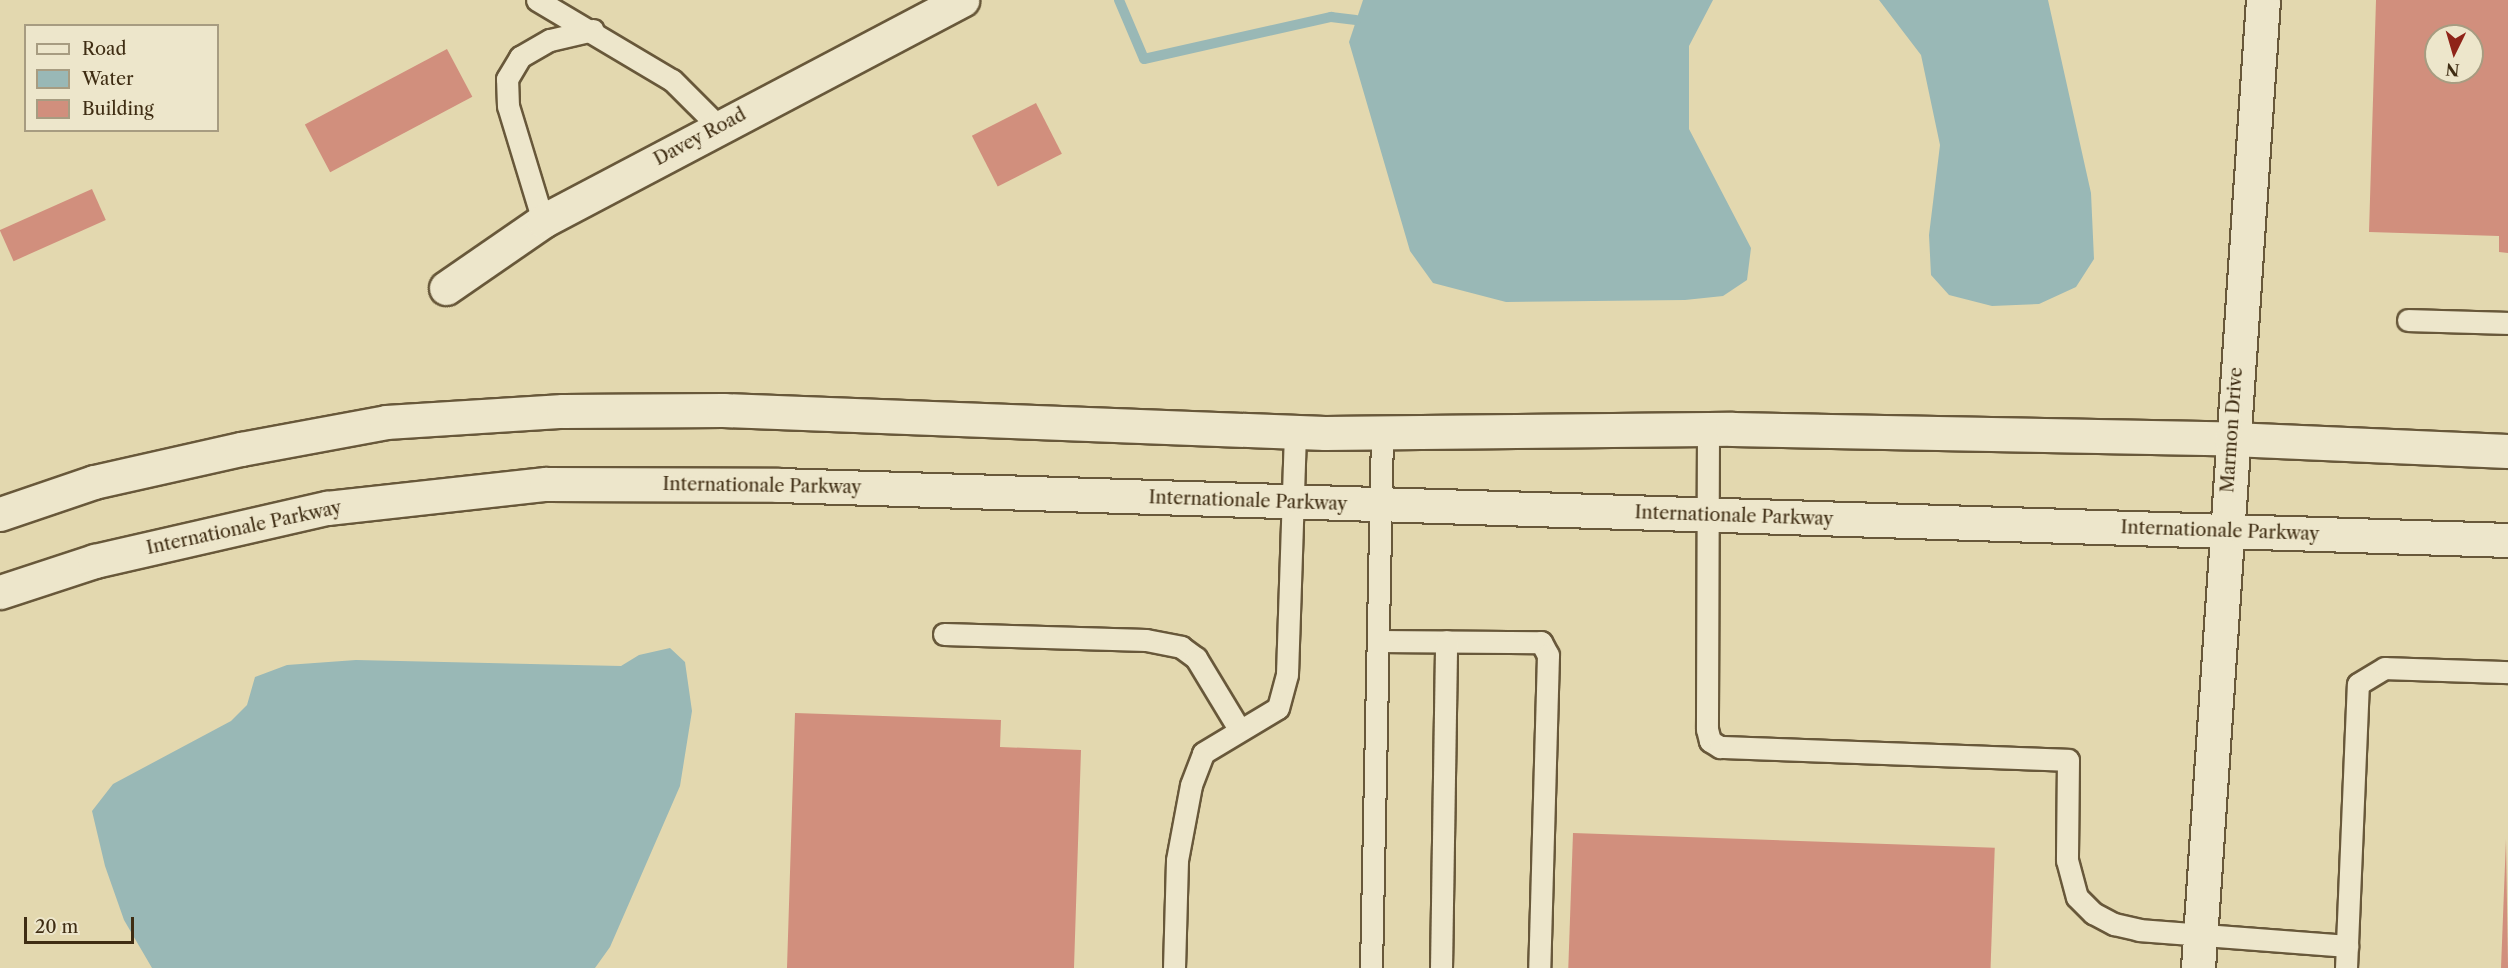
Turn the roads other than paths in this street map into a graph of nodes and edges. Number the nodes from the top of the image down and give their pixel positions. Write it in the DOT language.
graph roads {
  1 [pos="537,0"];
  2 [pos="962,0"];
  3 [pos="2263,0"];
  4 [pos="593,30"];
  5 [pos="718,126"];
  6 [pos="543,221"];
  7 [pos="446,288"];
  8 [pos="2408,320"];
  9 [pos="2508,323"];
  10 [pos="1708,430"];
  11 [pos="1295,432"];
  12 [pos="1382,432"];
  13 [pos="2231,439"];
  14 [pos="2508,451"];
  15 [pos="1294,503"];
  16 [pos="1383,506"];
  17 [pos="0,514"];
  18 [pos="1707,515"];
  19 [pos="2226,531"];
  20 [pos="2508,540"];
  21 [pos="0,592"];
  22 [pos="944,634"];
  23 [pos="1378,640"];
  24 [pos="1446,641"];
  25 [pos="2508,672"];
  26 [pos="1239,729"];
  27 [pos="2347,945"];
  28 [pos="2199,952"];
  29 [pos="1174,968"];
  30 [pos="1371,968"];
  31 [pos="1441,968"];
  32 [pos="1539,968"];
  33 [pos="2346,968"];
  1 -- 4 [label="lane"];
  2 -- 5 [label="street, Davey Road"];
  3 -- 13 [label="street, Marmon Drive"];
  4 -- 5 [label="lane"];
  4 -- 6 [label="lane"];
  5 -- 6 [label="street, Davey Road"];
  6 -- 7 [label="street, Davey Road"];
  8 -- 9 [label="lane"];
  10 -- 12 [label="street"];
  10 -- 13 [label="street"];
  10 -- 18 [label="lane"];
  11 -- 12 [label="street"];
  11 -- 15 [label="lane"];
  11 -- 17 [label="street"];
  12 -- 16 [label="lane"];
  13 -- 14 [label="street"];
  13 -- 19 [label="street, Marmon Drive"];
  15 -- 16 [label="street, Internationale Parkway"];
  15 -- 21 [label="street, Internationale Parkway"];
  15 -- 26 [label="lane"];
  16 -- 18 [label="street, Internationale Parkway"];
  16 -- 23 [label="lane"];
  18 -- 19 [label="street, Internationale Parkway"];
  18 -- 28 [label="lane"];
  19 -- 20 [label="street, Internationale Parkway"];
  19 -- 28 [label="street, Marmon Drive"];
  22 -- 26 [label="lane"];
  23 -- 24 [label="lane"];
  23 -- 30 [label="lane"];
  24 -- 31 [label="lane"];
  24 -- 32 [label="lane"];
  25 -- 27 [label="lane"];
  26 -- 29 [label="lane"];
  27 -- 28 [label="lane"];
  27 -- 33 [label="lane"];
}
